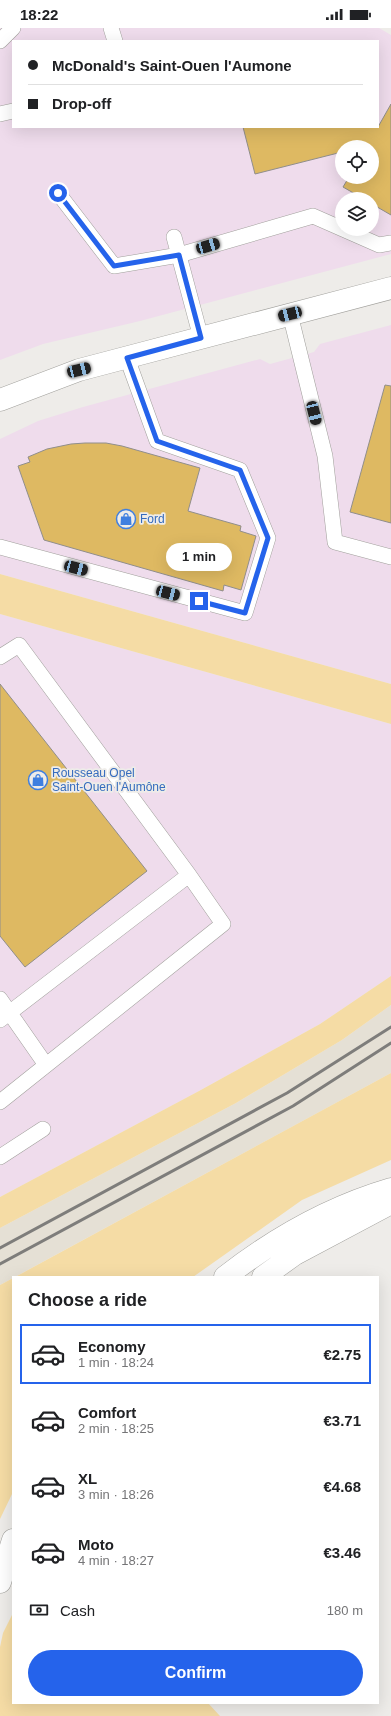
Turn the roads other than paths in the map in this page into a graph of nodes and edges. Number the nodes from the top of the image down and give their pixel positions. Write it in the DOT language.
graph roads {
  1 [pos="13,28"];
  2 [pos="111,28"];
  3 [pos="115,40"];
  4 [pos="0,41"];
  5 [pos="12,111"];
  6 [pos="0,114"];
  7 [pos="58,193"];
  8 [pos="174,237"];
  9 [pos="391,243"];
  10 [pos="179,255"];
  11 [pos="391,288"];
  12 [pos="290,314"];
  13 [pos="201,338"];
  14 [pos="127,358"];
  15 [pos="0,400"];
  16 [pos="0,547"];
  17 [pos="391,557"];
  18 [pos="0,656"];
  19 [pos="189,875"];
  20 [pos="0,999"];
  21 [pos="5,1016"];
  22 [pos="46,1065"];
  23 [pos="0,1102"];
  24 [pos="43,1129"];
  25 [pos="0,1157"];
  26 [pos="391,1189"];
  27 [pos="391,1203"];
  28 [pos="226,1276"];
  29 [pos="263,1276"];
  30 [pos="12,1543"];
  31 [pos="12,1560"];
  32 [pos="0,1581"];
  1 -- 4 [label="lane"];
  2 -- 3 [label="lane"];
  5 -- 6 [label="lane"];
  7 -- 10 [label="lane"];
  8 -- 10 [label="lane"];
  9 -- 10 [label="lane"];
  10 -- 13 [label="lane"];
  11 -- 12 [label="street"];
  12 -- 13 [label="street"];
  12 -- 17 [label="lane"];
  13 -- 14 [label="street"];
  14 -- 15 [label="street"];
  14 -- 16 [label="lane"];
  18 -- 19 [label="lane"];
  19 -- 21 [label="lane"];
  19 -- 22 [label="lane"];
  20 -- 21 [label="lane"];
  21 -- 22 [label="lane"];
  22 -- 23 [label="lane"];
  24 -- 25 [label="lane"];
  26 -- 28 [label="street"];
  27 -- 29 [label="street"];
  30 -- 32 [label="street"];
  31 -- 32 [label="street"];
}
